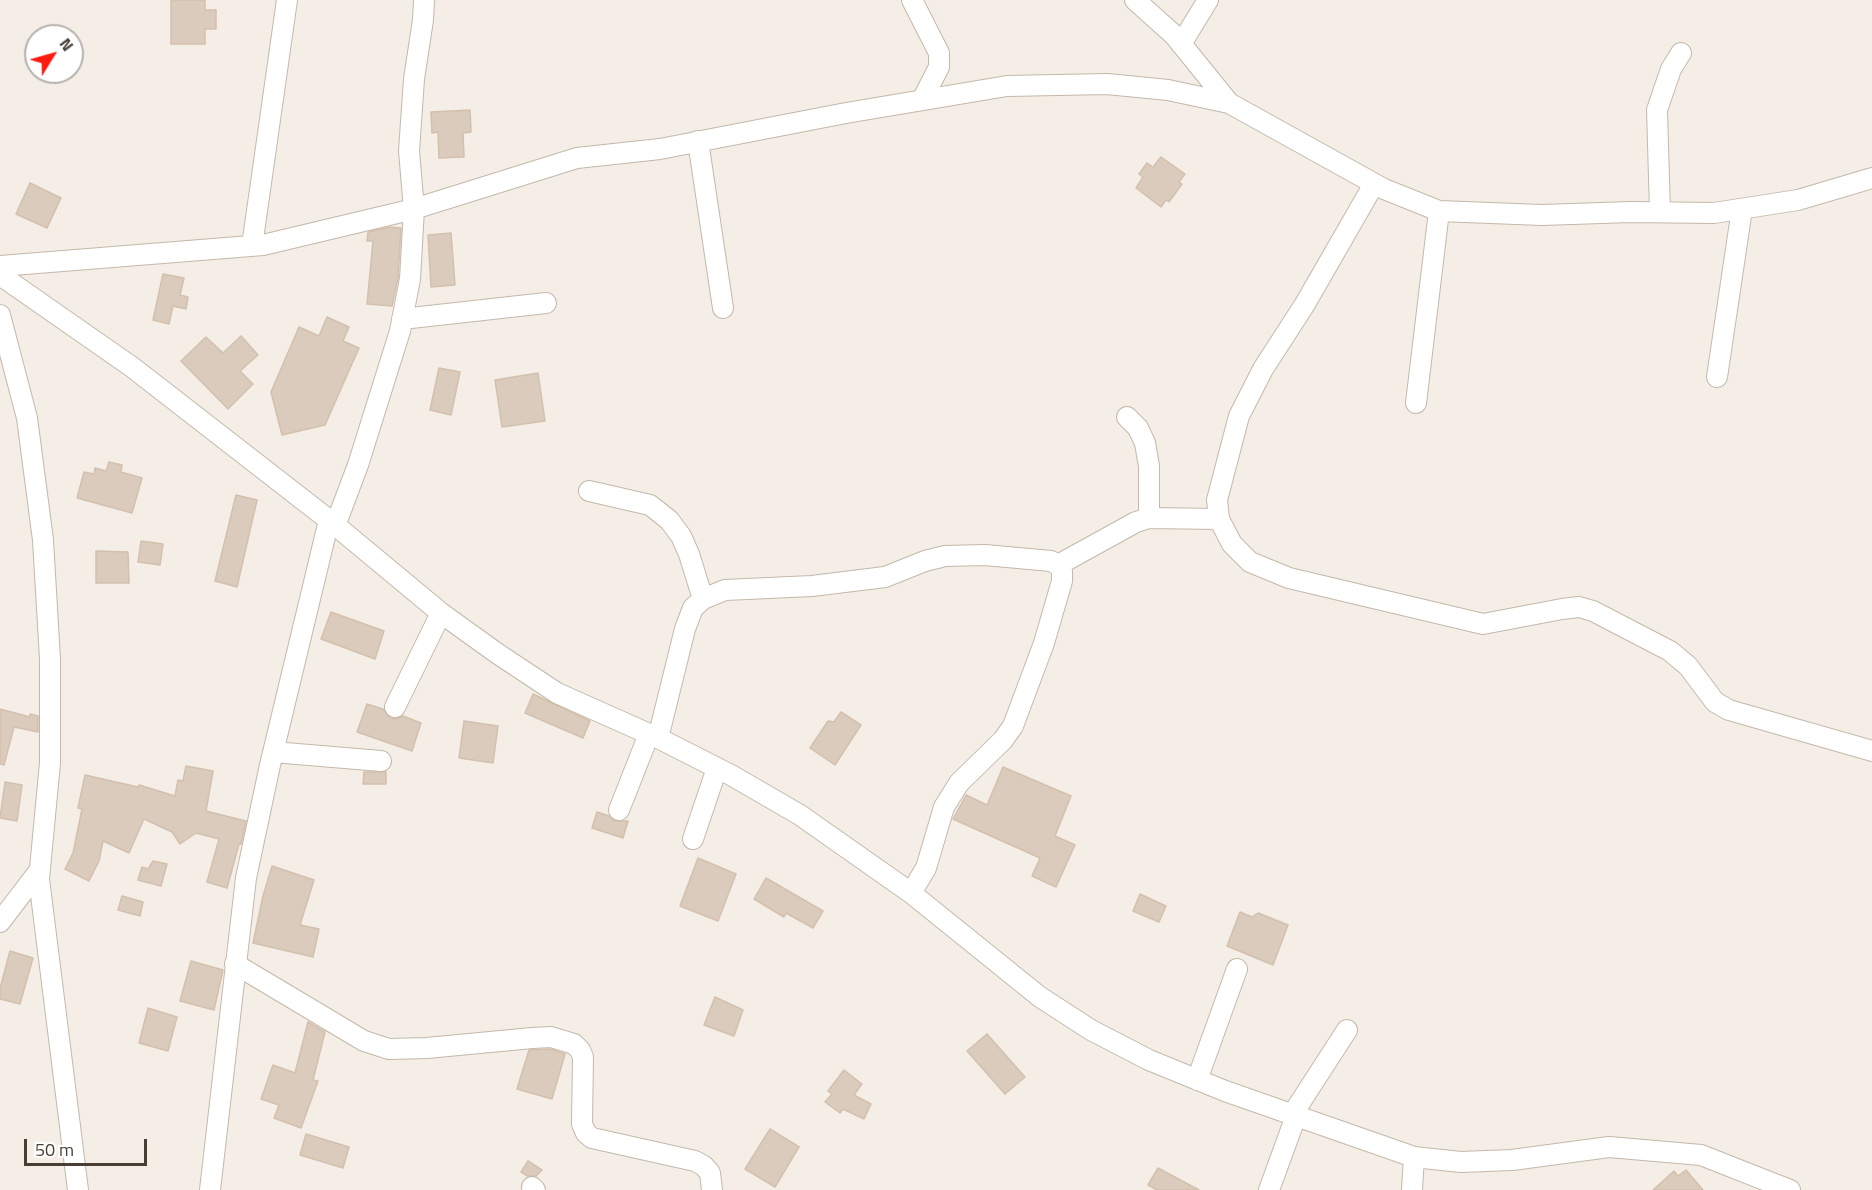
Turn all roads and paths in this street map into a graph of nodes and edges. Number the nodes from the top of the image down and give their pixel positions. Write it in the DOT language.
graph roads {
  1 [pos="287,0"];
  2 [pos="424,0"];
  3 [pos="912,0"];
  4 [pos="1135,0"];
  5 [pos="1208,0"];
  6 [pos="1181,44"];
  7 [pos="1681,53"];
  8 [pos="922,100"];
  9 [pos="1229,103"];
  10 [pos="698,141"];
  11 [pos="1872,178"];
  12 [pos="1374,184"];
  13 [pos="414,209"];
  14 [pos="1742,209"];
  15 [pos="1439,211"];
  16 [pos="1660,212"];
  17 [pos="252,246"];
  18 [pos="0,266"];
  19 [pos="0,275"];
  20 [pos="546,303"];
  21 [pos="723,308"];
  22 [pos="0,315"];
  23 [pos="402,319"];
  24 [pos="1717,377"];
  25 [pos="1416,402"];
  26 [pos="1127,417"];
  27 [pos="589,491"];
  28 [pos="1149,518"];
  29 [pos="1219,519"];
  30 [pos="332,523"];
  31 [pos="1058,565"];
  32 [pos="703,599"];
  33 [pos="441,613"];
  34 [pos="395,707"];
  35 [pos="654,736"];
  36 [pos="1872,751"];
  37 [pos="273,752"];
  38 [pos="381,761"];
  39 [pos="717,768"];
  40 [pos="619,810"];
  41 [pos="693,838"];
  42 [pos="39,871"];
  43 [pos="911,893"];
  44 [pos="0,922"];
  45 [pos="235,964"];
  46 [pos="1238,969"];
  47 [pos="1347,1030"];
  48 [pos="1197,1080"];
  49 [pos="1294,1116"];
  50 [pos="1414,1157"];
  51 [pos="78,1190"];
  52 [pos="210,1190"];
  53 [pos="712,1190"];
  54 [pos="1269,1190"];
  55 [pos="1412,1190"];
  56 [pos="1790,1190"];
  1 -- 17 [label="street"];
  2 -- 13 [label="street"];
  3 -- 8 [label="street"];
  4 -- 6 [label="street"];
  5 -- 6 [label="street"];
  6 -- 9 [label="street"];
  7 -- 16 [label="street"];
  8 -- 9 [label="street"];
  8 -- 10 [label="street"];
  9 -- 12 [label="street"];
  10 -- 13 [label="street"];
  10 -- 21 [label="street"];
  11 -- 14 [label="street"];
  12 -- 15 [label="street"];
  12 -- 29 [label="street"];
  13 -- 17 [label="street"];
  13 -- 23 [label="street"];
  14 -- 16 [label="street"];
  14 -- 24 [label="street"];
  15 -- 16 [label="street"];
  15 -- 25 [label="street"];
  17 -- 18 [label="street"];
  19 -- 30 [label="street"];
  20 -- 23 [label="street"];
  22 -- 42 [label="street"];
  23 -- 30 [label="street"];
  26 -- 28 [label="street"];
  27 -- 32 [label="street"];
  28 -- 29 [label="street"];
  28 -- 31 [label="street"];
  29 -- 36 [label="street"];
  30 -- 33 [label="street"];
  30 -- 37 [label="street"];
  31 -- 32 [label="street"];
  31 -- 43 [label="street"];
  32 -- 35 [label="street"];
  33 -- 34 [label="street"];
  33 -- 35 [label="street"];
  35 -- 39 [label="street"];
  35 -- 40 [label="street"];
  37 -- 38 [label="street"];
  37 -- 45 [label="street"];
  39 -- 41 [label="street"];
  39 -- 43 [label="street"];
  42 -- 44 [label="street"];
  42 -- 51 [label="street"];
  43 -- 48 [label="street"];
  45 -- 52 [label="street"];
  45 -- 53 [label="street"];
  46 -- 48 [label="street"];
  47 -- 49 [label="street"];
  48 -- 49 [label="street"];
  49 -- 50 [label="street"];
  49 -- 54 [label="street"];
  50 -- 55 [label="street"];
  50 -- 56 [label="street"];
}
